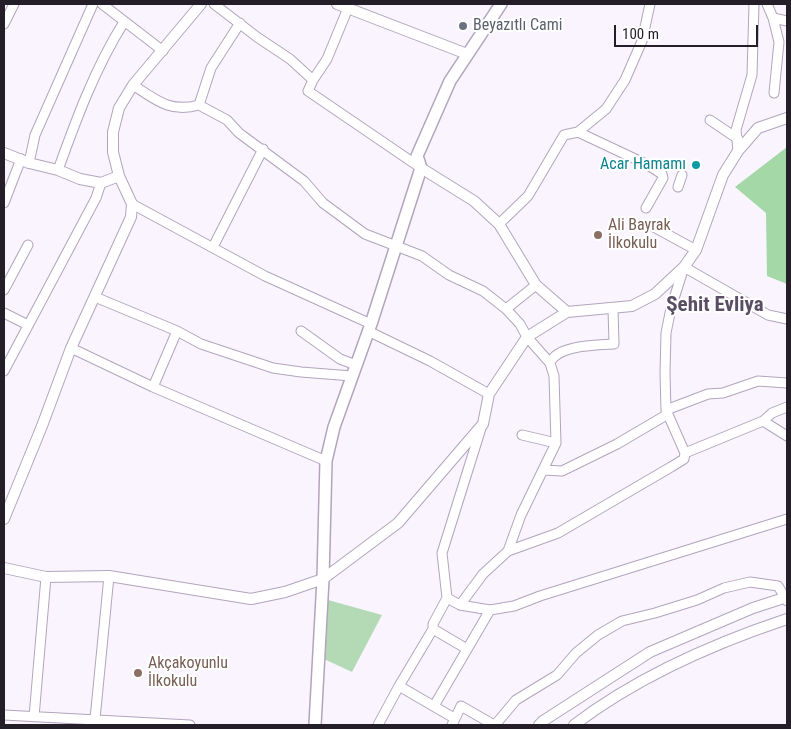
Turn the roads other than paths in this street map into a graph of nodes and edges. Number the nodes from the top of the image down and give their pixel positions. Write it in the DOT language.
graph roads {
  1 [pos="14,4"];
  2 [pos="93,4"];
  3 [pos="102,4"];
  4 [pos="201,4"];
  5 [pos="214,4"];
  6 [pos="337,4"];
  7 [pos="501,4"];
  8 [pos="650,4"];
  9 [pos="754,4"];
  10 [pos="767,4"];
  11 [pos="348,8"];
  12 [pos="773,18"];
  13 [pos="787,21"];
  14 [pos="124,22"];
  15 [pos="240,23"];
  16 [pos="4,24"];
  17 [pos="163,51"];
  18 [pos="467,54"];
  19 [pos="313,80"];
  20 [pos="134,85"];
  21 [pos="774,93"];
  22 [pos="199,105"];
  23 [pos="787,118"];
  24 [pos="710,120"];
  25 [pos="578,132"];
  26 [pos="738,139"];
  27 [pos="263,150"];
  28 [pos="738,151"];
  29 [pos="4,153"];
  30 [pos="25,161"];
  31 [pos="421,168"];
  32 [pos="58,170"];
  33 [pos="682,175"];
  34 [pos="120,176"];
  35 [pos="101,183"];
  36 [pos="678,186"];
  37 [pos="4,204"];
  38 [pos="132,204"];
  39 [pos="646,208"];
  40 [pos="499,224"];
  41 [pos="652,226"];
  42 [pos="28,245"];
  43 [pos="396,245"];
  44 [pos="213,247"];
  45 [pos="696,250"];
  46 [pos="684,267"];
  47 [pos="536,285"];
  48 [pos="4,290"];
  49 [pos="95,297"];
  50 [pos="506,309"];
  51 [pos="613,309"];
  52 [pos="567,312"];
  53 [pos="4,313"];
  54 [pos="787,319"];
  55 [pos="28,324"];
  56 [pos="370,328"];
  57 [pos="177,331"];
  58 [pos="301,332"];
  59 [pos="527,337"];
  60 [pos="71,348"];
  61 [pos="550,363"];
  62 [pos="354,370"];
  63 [pos="4,371"];
  64 [pos="787,383"];
  65 [pos="153,387"];
  66 [pos="489,394"];
  67 [pos="787,408"];
  68 [pos="667,412"];
  69 [pos="763,421"];
  70 [pos="483,424"];
  71 [pos="522,435"];
  72 [pos="787,436"];
  73 [pos="556,443"];
  74 [pos="685,453"];
  75 [pos="326,461"];
  76 [pos="544,470"];
  77 [pos="4,519"];
  78 [pos="787,520"];
  79 [pos="508,551"];
  80 [pos="4,568"];
  81 [pos="109,576"];
  82 [pos="46,577"];
  83 [pos="323,579"];
  84 [pos="447,598"];
  85 [pos="787,599"];
  86 [pos="460,605"];
  87 [pos="490,610"];
  88 [pos="787,619"];
  89 [pos="433,629"];
  90 [pos="467,649"];
  91 [pos="399,686"];
  92 [pos="434,706"];
  93 [pos="4,714"];
  94 [pos="34,717"];
  95 [pos="95,719"];
  96 [pos="453,722"];
  97 [pos="109,723"];
  98 [pos="179,725"];
  99 [pos="190,725"];
  100 [pos="315,725"];
  101 [pos="378,725"];
  102 [pos="495,725"];
  103 [pos="540,725"];
  104 [pos="574,725"];
  1 -- 16 [label="street"];
  2 -- 30 [label="street"];
  3 -- 14 [label="street"];
  4 -- 17 [label="street"];
  5 -- 15 [label="street"];
  6 -- 11 [label="street"];
  7 -- 18 [label="main road"];
  8 -- 25 [label="street"];
  9 -- 26 [label="street"];
  10 -- 12 [label="street"];
  11 -- 18 [label="street"];
  11 -- 19 [label="street"];
  12 -- 13 [label="street"];
  12 -- 21 [label="street"];
  14 -- 17 [label="street"];
  14 -- 32 [label="street"];
  15 -- 19 [label="street"];
  15 -- 22 [label="street"];
  17 -- 20 [label="street"];
  18 -- 31 [label="main road"];
  19 -- 31 [label="street"];
  20 -- 22 [label="street"];
  20 -- 34 [label="street"];
  22 -- 27 [label="street"];
  23 -- 28 [label="street"];
  24 -- 26 [label="street"];
  25 -- 39 [label="street"];
  25 -- 40 [label="street"];
  26 -- 28 [label="street"];
  27 -- 43 [label="street"];
  27 -- 44 [label="street"];
  28 -- 45 [label="street"];
  29 -- 30 [label="street"];
  30 -- 32 [label="street"];
  30 -- 37 [label="street"];
  31 -- 40 [label="street"];
  31 -- 43 [label="main road"];
  32 -- 35 [label="street"];
  33 -- 36 [label="street"];
  34 -- 35 [label="street"];
  34 -- 38 [label="street"];
  35 -- 55 [label="street"];
  38 -- 44 [label="street"];
  38 -- 49 [label="street"];
  40 -- 47 [label="street"];
  41 -- 45 [label="street"];
  42 -- 48 [label="street"];
  43 -- 50 [label="street"];
  43 -- 56 [label="main road"];
  44 -- 56 [label="street"];
  45 -- 46 [label="street"];
  46 -- 51 [label="street"];
  46 -- 54 [label="street"];
  46 -- 68 [label="street"];
  47 -- 50 [label="street"];
  47 -- 52 [label="street"];
  49 -- 57 [label="street"];
  49 -- 60 [label="street"];
  50 -- 59 [label="street"];
  51 -- 52 [label="street"];
  51 -- 61 [label="street"];
  52 -- 59 [label="street"];
  53 -- 55 [label="street"];
  55 -- 63 [label="street"];
  56 -- 62 [label="main road"];
  56 -- 66 [label="street"];
  57 -- 62 [label="street"];
  57 -- 65 [label="street"];
  58 -- 62 [label="street"];
  59 -- 61 [label="street"];
  59 -- 66 [label="street"];
  60 -- 65 [label="street"];
  60 -- 77 [label="street"];
  61 -- 73 [label="street"];
  62 -- 75 [label="main road"];
  64 -- 68 [label="street"];
  65 -- 75 [label="street"];
  66 -- 70 [label="street"];
  67 -- 69 [label="street"];
  68 -- 74 [label="street"];
  68 -- 76 [label="street"];
  69 -- 72 [label="street"];
  69 -- 74 [label="street"];
  70 -- 83 [label="street"];
  70 -- 84 [label="street"];
  71 -- 73 [label="street"];
  73 -- 76 [label="street"];
  74 -- 79 [label="street"];
  75 -- 83 [label="main road"];
  76 -- 79 [label="street"];
  78 -- 87 [label="street"];
  79 -- 86 [label="street"];
  80 -- 82 [label="street"];
  81 -- 82 [label="street"];
  81 -- 83 [label="street"];
  81 -- 95 [label="street"];
  82 -- 94 [label="street"];
  83 -- 100 [label="main road"];
  84 -- 86 [label="street"];
  84 -- 89 [label="street"];
  85 -- 102 [label="street"];
  85 -- 103 [label="street"];
  86 -- 87 [label="street"];
  87 -- 90 [label="street"];
  88 -- 104 [label="street"];
  89 -- 90 [label="street"];
  89 -- 91 [label="street"];
  90 -- 92 [label="street"];
  91 -- 92 [label="street"];
  91 -- 101 [label="street"];
  92 -- 96 [label="street"];
  93 -- 94 [label="street"];
  94 -- 95 [label="street"];
  95 -- 97 [label="street"];
  96 -- 102 [label="street"];
  97 -- 98 [label="street"];
  98 -- 99 [label="street"];
}
